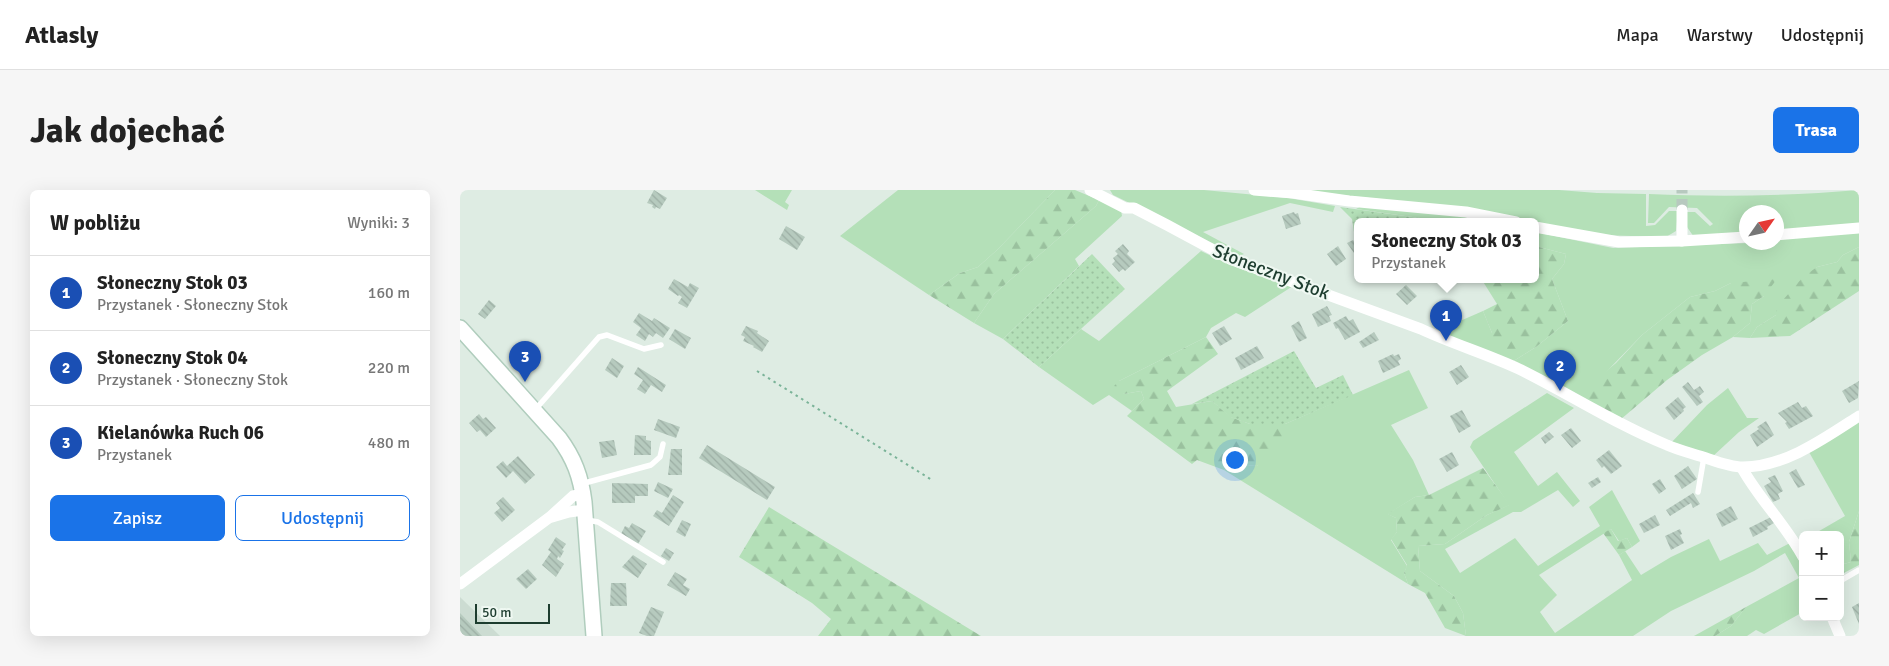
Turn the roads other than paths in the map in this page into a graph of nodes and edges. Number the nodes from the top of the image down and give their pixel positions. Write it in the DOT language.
graph roads {
  1 [pos="1254,190"];
  2 [pos="1096,191"];
  3 [pos="1682,210"];
  4 [pos="1496,218"];
  5 [pos="1539,228"];
  6 [pos="1859,228"];
  7 [pos="1784,234"];
  8 [pos="1739,238"];
  9 [pos="1682,241"];
  10 [pos="460,328"];
  11 [pos="661,345"];
  12 [pos="534,410"];
  13 [pos="1859,416"];
  14 [pos="663,444"];
  15 [pos="1704,457"];
  16 [pos="1742,468"];
  17 [pos="582,489"];
  18 [pos="1698,492"];
  19 [pos="585,515"];
  20 [pos="550,517"];
  21 [pos="1799,550"];
  22 [pos="663,562"];
  23 [pos="1859,570"];
  24 [pos="1844,579"];
  25 [pos="460,584"];
  26 [pos="1833,621"];
  27 [pos="1838,635"];
  28 [pos="594,636"];
  1 -- 4 [label="street"];
  2 -- 15 [label="street, Słoneczny Stok"];
  3 -- 9 [label="street"];
  5 -- 9 [label="street"];
  6 -- 7 [label="street"];
  8 -- 9 [label="street"];
  10 -- 12 [label="street"];
  11 -- 12 [label="lane"];
  12 -- 17 [label="street"];
  13 -- 16 [label="street, Słoneczny Stok"];
  14 -- 17 [label="lane"];
  15 -- 16 [label="street, Słoneczny Stok"];
  15 -- 18 [label="lane"];
  16 -- 21 [label="street"];
  17 -- 19 [label="street"];
  17 -- 20 [label="street"];
  19 -- 20 [label="street"];
  19 -- 22 [label="lane"];
  19 -- 28 [label="street"];
  20 -- 25 [label="street"];
  23 -- 24 [label="lane"];
  26 -- 27 [label="street"];
}
